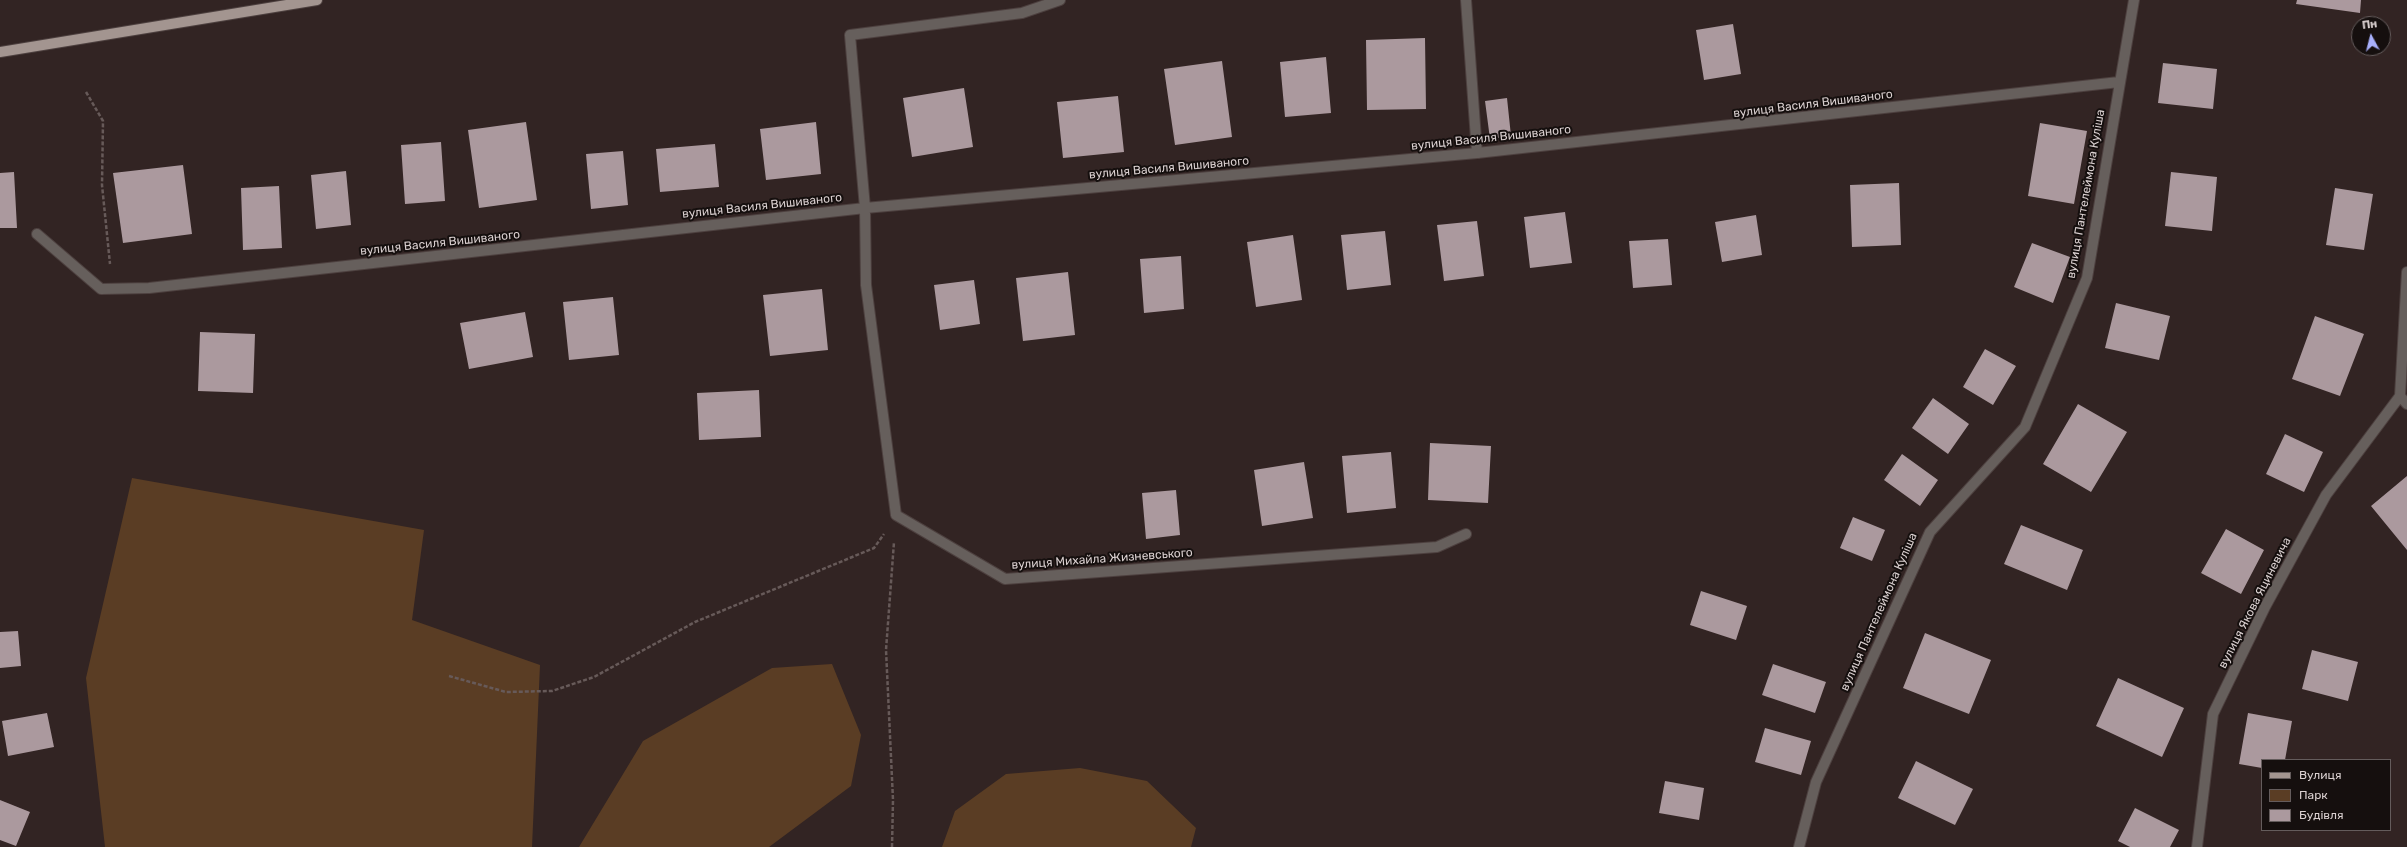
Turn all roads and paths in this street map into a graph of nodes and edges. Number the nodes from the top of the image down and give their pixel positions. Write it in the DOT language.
graph roads {
  1 [pos="317,0"];
  2 [pos="1060,0"];
  3 [pos="1466,0"];
  4 [pos="2134,0"];
  5 [pos="0,52"];
  6 [pos="2119,82"];
  7 [pos="86,92"];
  8 [pos="1477,153"];
  9 [pos="865,208"];
  10 [pos="38,234"];
  11 [pos="2407,272"];
  12 [pos="113,289"];
  13 [pos="2400,396"];
  14 [pos="2407,404"];
  15 [pos="896,515"];
  16 [pos="1466,534"];
  17 [pos="449,676"];
  18 [pos="892,847"];
  19 [pos="1799,847"];
  20 [pos="2197,847"];
  1 -- 5 [label="main road"];
  2 -- 9 [label="street"];
  3 -- 8 [label="street"];
  4 -- 6 [label="street, вулиця Пантелеймона Куліша"];
  6 -- 8 [label="street, вулиця Василя Вишиваного"];
  6 -- 19 [label="street, вулиця Пантелеймона Куліша"];
  7 -- 12 [label="path"];
  8 -- 9 [label="street, вулиця Василя Вишиваного"];
  9 -- 12 [label="street, вулиця Василя Вишиваного"];
  9 -- 15 [label="street"];
  10 -- 12 [label="street, вулиця Василя Вишиваного"];
  11 -- 13 [label="street"];
  13 -- 14 [label="street"];
  13 -- 20 [label="street, вулиця Якова Яциневича"];
  15 -- 16 [label="street, вулиця Михайла Жизневського"];
  15 -- 17 [label="path"];
  15 -- 18 [label="path"];
}
